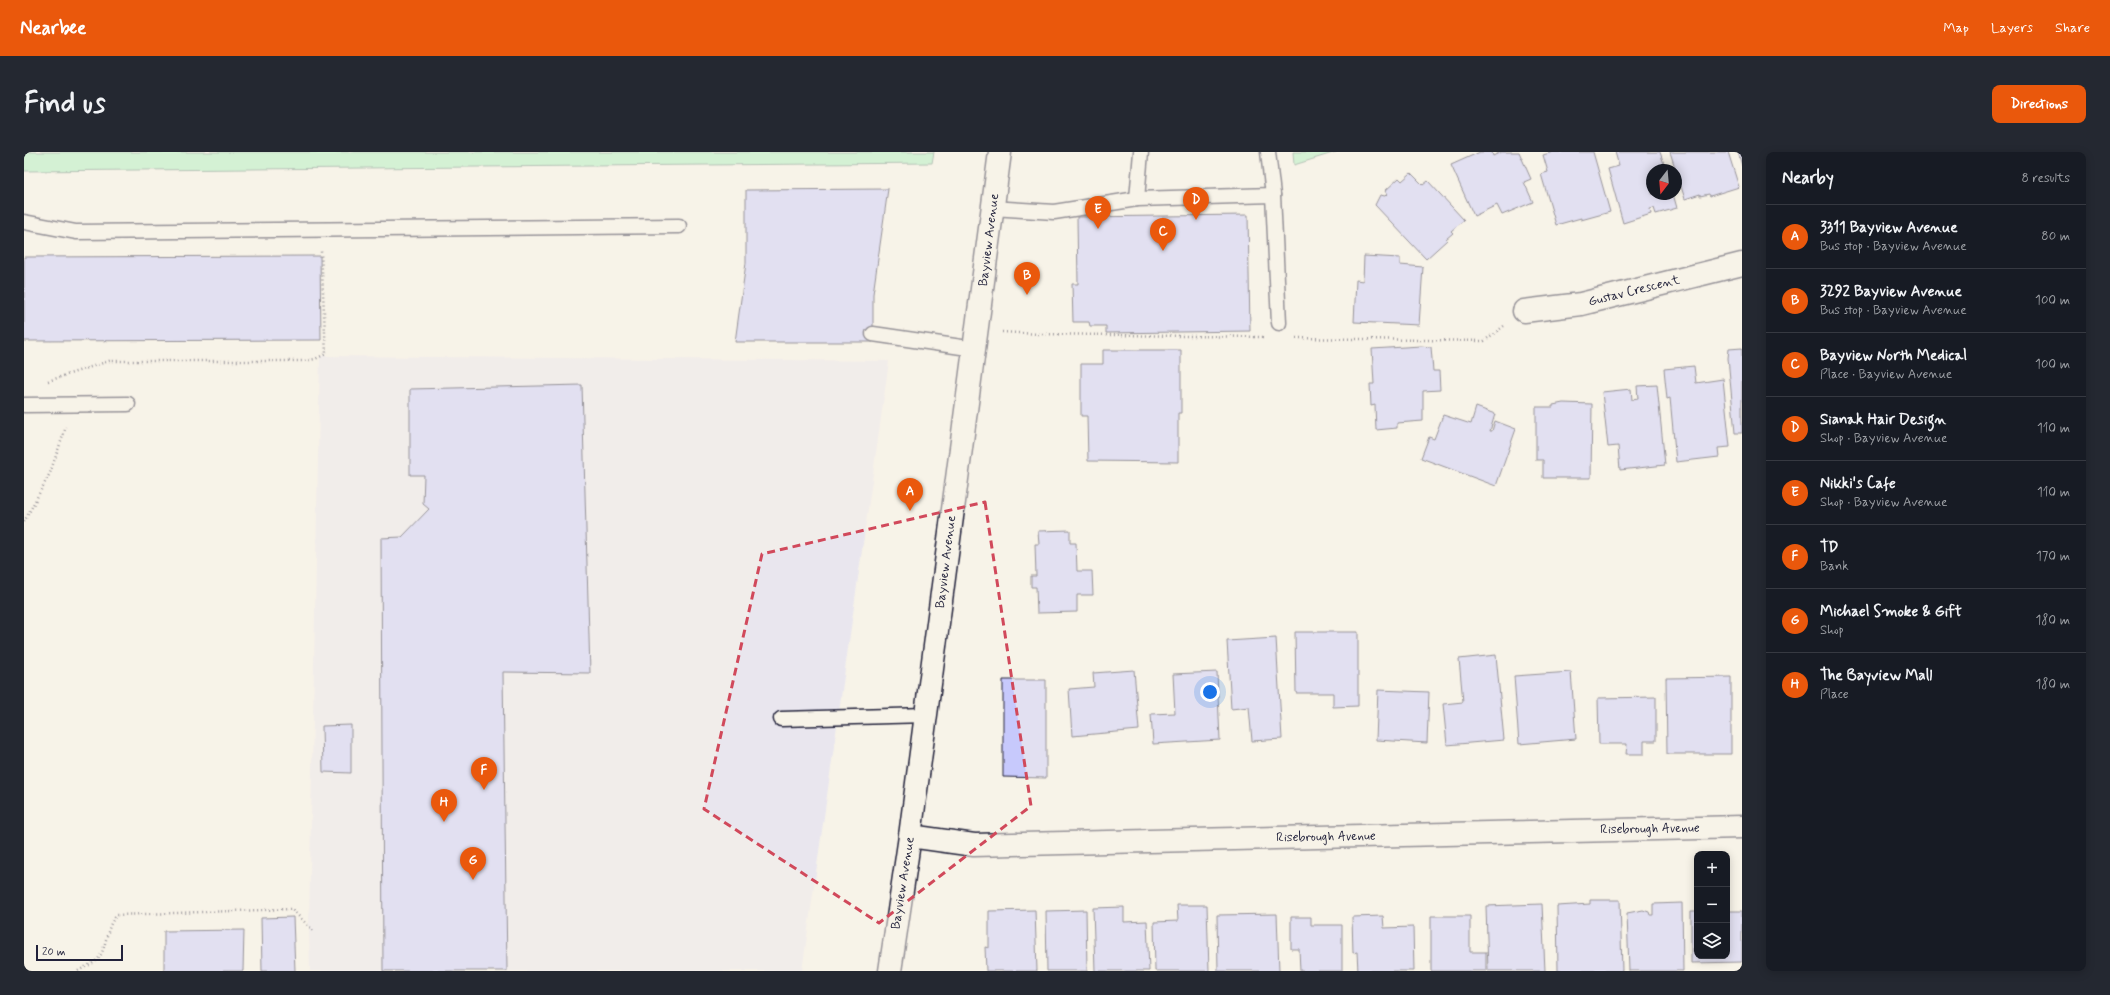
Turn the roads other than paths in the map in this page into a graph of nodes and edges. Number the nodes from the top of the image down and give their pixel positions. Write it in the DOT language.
graph roads {
  1 [pos="1000,152"];
  2 [pos="1141,152"];
  3 [pos="1268,152"];
  4 [pos="1273,195"];
  5 [pos="1138,199"];
  6 [pos="992,208"];
  7 [pos="24,222"];
  8 [pos="679,226"];
  9 [pos="1742,264"];
  10 [pos="1524,311"];
  11 [pos="1279,323"];
  12 [pos="873,334"];
  13 [pos="976,340"];
  14 [pos="128,404"];
  15 [pos="24,405"];
  16 [pos="927,715"];
  17 [pos="781,719"];
  18 [pos="1742,826"];
  19 [pos="910,836"];
  20 [pos="890,971"];
  1 -- 6 [label="street, Bayview Avenue"];
  2 -- 5 [label="lane"];
  3 -- 4 [label="lane"];
  4 -- 5 [label="lane"];
  4 -- 11 [label="lane"];
  5 -- 6 [label="lane"];
  6 -- 13 [label="street, Bayview Avenue"];
  7 -- 8 [label="lane"];
  9 -- 10 [label="street, Gustav Crescent"];
  12 -- 13 [label="lane"];
  13 -- 16 [label="street, Bayview Avenue"];
  14 -- 15 [label="lane"];
  16 -- 17 [label="lane"];
  16 -- 19 [label="street, Bayview Avenue"];
  18 -- 19 [label="street, Risebrough Avenue"];
  19 -- 20 [label="street, Bayview Avenue"];
}
